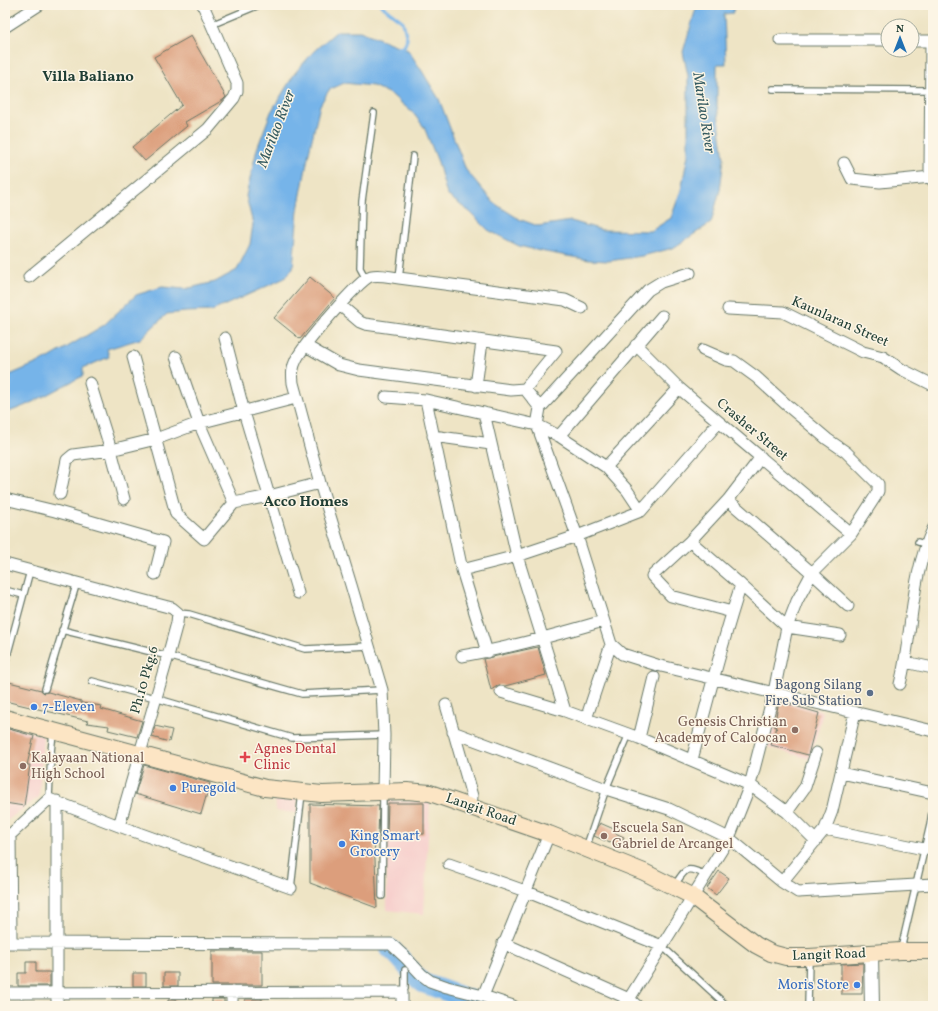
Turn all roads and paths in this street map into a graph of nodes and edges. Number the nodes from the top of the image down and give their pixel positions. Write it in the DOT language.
graph roads {
  1 [pos="38,5"];
  2 [pos="203,5"];
  3 [pos="259,5"];
  4 [pos="211,25"];
  5 [pos="5,27"];
  6 [pos="780,40"];
  7 [pos="880,40"];
  8 [pos="920,41"];
  9 [pos="932,41"];
  10 [pos="772,89"];
  11 [pos="932,90"];
  12 [pos="374,113"];
  13 [pos="413,156"];
  14 [pos="844,163"];
  15 [pos="932,179"];
  16 [pos="690,273"];
  17 [pos="29,277"];
  18 [pos="399,278"];
  19 [pos="366,279"];
  20 [pos="340,304"];
  21 [pos="582,308"];
  22 [pos="728,309"];
  23 [pos="662,316"];
  24 [pos="225,338"];
  25 [pos="482,342"];
  26 [pos="636,345"];
  27 [pos="306,346"];
  28 [pos="703,350"];
  29 [pos="133,356"];
  30 [pos="176,357"];
  31 [pos="90,383"];
  32 [pos="933,385"];
  33 [pos="476,386"];
  34 [pos="679,388"];
  35 [pos="526,389"];
  36 [pos="386,397"];
  37 [pos="296,398"];
  38 [pos="426,400"];
  39 [pos="540,408"];
  40 [pos="244,412"];
  41 [pos="484,413"];
  42 [pos="719,422"];
  43 [pos="199,423"];
  44 [pos="537,426"];
  45 [pos="433,436"];
  46 [pos="559,436"];
  47 [pos="156,439"];
  48 [pos="491,444"];
  49 [pos="111,450"];
  50 [pos="761,457"];
  51 [pos="606,467"];
  52 [pos="320,483"];
  53 [pos="60,494"];
  54 [pos="269,496"];
  55 [pos="5,499"];
  56 [pos="124,500"];
  57 [pos="728,500"];
  58 [pos="234,503"];
  59 [pos="641,511"];
  60 [pos="933,529"];
  61 [pos="851,534"];
  62 [pos="577,536"];
  63 [pos="690,541"];
  64 [pos="926,544"];
  65 [pos="517,556"];
  66 [pos="5,564"];
  67 [pos="462,570"];
  68 [pos="30,571"];
  69 [pos="812,573"];
  70 [pos="154,574"];
  71 [pos="77,582"];
  72 [pos="741,585"];
  73 [pos="5,590"];
  74 [pos="298,593"];
  75 [pos="23,595"];
  76 [pos="848,606"];
  77 [pos="732,612"];
  78 [pos="178,613"];
  79 [pos="603,621"];
  80 [pos="787,627"];
  81 [pos="62,630"];
  82 [pos="840,635"];
  83 [pos="542,638"];
  84 [pos="611,644"];
  85 [pos="368,646"];
  86 [pos="487,652"];
  87 [pos="168,656"];
  88 [pos="462,656"];
  89 [pos="905,662"];
  90 [pos="5,664"];
  91 [pos="933,668"];
  92 [pos="654,677"];
  93 [pos="713,678"];
  94 [pos="92,681"];
  95 [pos="900,684"];
  96 [pos="45,689"];
  97 [pos="382,690"];
  98 [pos="501,692"];
  99 [pos="774,692"];
  100 [pos="155,698"];
  101 [pos="446,706"];
  102 [pos="565,711"];
  103 [pos="855,712"];
  104 [pos="5,718"];
  105 [pos="586,719"];
  106 [pos="54,731"];
  107 [pos="933,731"];
  108 [pos="453,732"];
  109 [pos="384,735"];
  110 [pos="634,736"];
  111 [pos="816,753"];
  112 [pos="140,754"];
  113 [pos="692,760"];
  114 [pos="840,773"];
  115 [pos="750,785"];
  116 [pos="606,789"];
  117 [pos="302,792"];
  118 [pos="383,792"];
  119 [pos="933,793"];
  120 [pos="53,800"];
  121 [pos="933,805"];
  122 [pos="471,807"];
  123 [pos="787,812"];
  124 [pos="119,826"];
  125 [pos="825,829"];
  126 [pos="549,834"];
  127 [pos="8,836"];
  128 [pos="729,838"];
  129 [pos="816,840"];
  130 [pos="586,849"];
  131 [pos="924,849"];
  132 [pos="449,864"];
  133 [pos="706,874"];
  134 [pos="782,882"];
  135 [pos="933,884"];
  136 [pos="916,885"];
  137 [pos="673,886"];
  138 [pos="291,888"];
  139 [pos="525,891"];
  140 [pos="382,896"];
  141 [pos="692,896"];
  142 [pos="8,940"];
  143 [pos="58,943"];
  144 [pos="503,943"];
  145 [pos="662,946"];
  146 [pos="901,951"];
  147 [pos="933,951"];
  148 [pos="871,954"];
  149 [pos="808,957"];
  150 [pos="405,970"];
  151 [pos="232,992"];
  152 [pos="402,992"];
  153 [pos="5,993"];
  154 [pos="57,993"];
  155 [pos="482,996"];
  156 [pos="630,1004"];
  157 [pos="57,1006"];
  158 [pos="232,1006"];
  159 [pos="402,1006"];
  160 [pos="513,1006"];
  161 [pos="731,1006"];
  162 [pos="808,1006"];
  163 [pos="872,1006"];
  1 -- 5 [label="street"];
  2 -- 4 [label="street"];
  3 -- 4 [label="lane"];
  4 -- 17 [label="street"];
  6 -- 7 [label="street"];
  8 -- 9 [label="street"];
  9 -- 11 [label="street"];
  10 -- 11 [label="lane"];
  11 -- 15 [label="street"];
  12 -- 19 [label="lane"];
  13 -- 18 [label="lane"];
  14 -- 15 [label="street"];
  16 -- 39 [label="street"];
  18 -- 19 [label="street"];
  18 -- 21 [label="street"];
  19 -- 20 [label="street"];
  20 -- 25 [label="street"];
  20 -- 27 [label="street"];
  22 -- 32 [label="street, Kaunlaran Street"];
  23 -- 26 [label="street"];
  24 -- 40 [label="street"];
  25 -- 33 [label="street"];
  25 -- 35 [label="street"];
  26 -- 34 [label="street, Crasher Street"];
  26 -- 46 [label="street"];
  27 -- 33 [label="street"];
  27 -- 37 [label="street"];
  28 -- 61 [label="street"];
  29 -- 47 [label="street"];
  30 -- 43 [label="street"];
  31 -- 49 [label="street"];
  33 -- 35 [label="street"];
  34 -- 42 [label="street, Crasher Street"];
  34 -- 51 [label="street"];
  35 -- 39 [label="street"];
  36 -- 38 [label="street"];
  37 -- 40 [label="street"];
  37 -- 52 [label="street"];
  38 -- 41 [label="street"];
  38 -- 45 [label="street"];
  39 -- 44 [label="street"];
  40 -- 43 [label="street"];
  40 -- 54 [label="street"];
  41 -- 44 [label="street"];
  41 -- 48 [label="street"];
  42 -- 50 [label="street, Crasher Street"];
  42 -- 59 [label="street"];
  43 -- 47 [label="street"];
  43 -- 58 [label="street"];
  44 -- 46 [label="street"];
  44 -- 62 [label="street"];
  45 -- 48 [label="street"];
  45 -- 67 [label="street"];
  46 -- 51 [label="street"];
  47 -- 49 [label="street"];
  47 -- 58 [label="street"];
  48 -- 65 [label="street"];
  49 -- 53 [label="street"];
  49 -- 56 [label="street"];
  50 -- 57 [label="street"];
  50 -- 61 [label="street, Crasher Street"];
  51 -- 59 [label="street"];
  52 -- 54 [label="street"];
  52 -- 85 [label="street"];
  54 -- 58 [label="street"];
  54 -- 74 [label="street"];
  55 -- 70 [label="street"];
  57 -- 63 [label="street"];
  57 -- 69 [label="street"];
  59 -- 62 [label="street"];
  60 -- 64 [label="street"];
  61 -- 69 [label="street"];
  62 -- 65 [label="street"];
  62 -- 79 [label="street"];
  63 -- 72 [label="street"];
  63 -- 77 [label="street"];
  64 -- 89 [label="street"];
  65 -- 67 [label="street"];
  65 -- 83 [label="street"];
  66 -- 68 [label="street"];
  67 -- 86 [label="street"];
  68 -- 71 [label="street"];
  68 -- 75 [label="lane"];
  69 -- 76 [label="street"];
  69 -- 80 [label="street"];
  71 -- 78 [label="street"];
  71 -- 81 [label="lane"];
  72 -- 77 [label="street"];
  72 -- 80 [label="street"];
  73 -- 75 [label="lane"];
  75 -- 90 [label="lane"];
  77 -- 93 [label="street"];
  78 -- 85 [label="lane"];
  78 -- 87 [label="street, Ph.10 Pkg.6"];
  79 -- 83 [label="street"];
  79 -- 84 [label="street"];
  80 -- 82 [label="street"];
  80 -- 99 [label="street"];
  81 -- 87 [label="lane"];
  81 -- 96 [label="lane"];
  83 -- 86 [label="street"];
  83 -- 102 [label="street"];
  84 -- 93 [label="street"];
  84 -- 105 [label="street"];
  85 -- 97 [label="street"];
  86 -- 88 [label="street"];
  87 -- 97 [label="lane"];
  87 -- 100 [label="street, Ph.10 Pkg.6"];
  89 -- 91 [label="street"];
  89 -- 95 [label="street"];
  92 -- 110 [label="street"];
  93 -- 99 [label="street"];
  93 -- 113 [label="street"];
  94 -- 100 [label="lane"];
  97 -- 109 [label="street"];
  98 -- 102 [label="street"];
  99 -- 103 [label="street"];
  99 -- 115 [label="street"];
  100 -- 109 [label="lane"];
  100 -- 112 [label="street, Ph.10 Pkg.6"];
  101 -- 108 [label="street"];
  102 -- 105 [label="street"];
  103 -- 107 [label="street"];
  103 -- 114 [label="street"];
  104 -- 106 [label="main road, Langit Road"];
  105 -- 110 [label="street"];
  106 -- 112 [label="main road, Langit Road"];
  106 -- 120 [label="lane"];
  108 -- 116 [label="street"];
  108 -- 122 [label="street"];
  109 -- 118 [label="street"];
  110 -- 113 [label="street"];
  110 -- 116 [label="lane"];
  111 -- 123 [label="street"];
  112 -- 117 [label="main road, Langit Road"];
  112 -- 124 [label="street, Ph.10 Pkg.6"];
  113 -- 115 [label="street"];
  114 -- 119 [label="street"];
  114 -- 125 [label="street"];
  115 -- 123 [label="street"];
  115 -- 128 [label="street"];
  116 -- 128 [label="street"];
  116 -- 130 [label="lane"];
  117 -- 118 [label="main road, Langit Road"];
  117 -- 138 [label="lane"];
  118 -- 122 [label="main road, Langit Road"];
  118 -- 140 [label="lane"];
  120 -- 124 [label="street"];
  120 -- 127 [label="street"];
  120 -- 143 [label="street"];
  121 -- 131 [label="lane"];
  122 -- 126 [label="main road, Langit Road"];
  123 -- 129 [label="street"];
  124 -- 138 [label="street"];
  125 -- 129 [label="street"];
  125 -- 131 [label="street"];
  126 -- 130 [label="main road, Langit Road"];
  126 -- 139 [label="street"];
  127 -- 142 [label="street"];
  128 -- 133 [label="street"];
  128 -- 134 [label="street"];
  129 -- 134 [label="street"];
  130 -- 137 [label="main road, Langit Road"];
  131 -- 136 [label="lane"];
  132 -- 139 [label="street"];
  133 -- 137 [label="lane"];
  133 -- 141 [label="street"];
  134 -- 136 [label="street"];
  135 -- 136 [label="street"];
  136 -- 146 [label="lane"];
  137 -- 141 [label="main road, Langit Road"];
  139 -- 144 [label="street"];
  139 -- 145 [label="street"];
  141 -- 145 [label="street"];
  141 -- 149 [label="main road, Langit Road"];
  142 -- 143 [label="street"];
  143 -- 154 [label="street"];
  143 -- 155 [label="street"];
  144 -- 155 [label="street"];
  144 -- 156 [label="street"];
  145 -- 156 [label="street"];
  145 -- 161 [label="lane"];
  146 -- 147 [label="main road, Langit Road"];
  146 -- 148 [label="main road, Langit Road"];
  148 -- 149 [label="main road, Langit Road"];
  148 -- 163 [label="street"];
  149 -- 162 [label="lane"];
  150 -- 152 [label="lane"];
  151 -- 152 [label="street"];
  151 -- 154 [label="street"];
  151 -- 158 [label="street"];
  152 -- 159 [label="street"];
  153 -- 154 [label="street"];
  154 -- 157 [label="street"];
  155 -- 160 [label="street"];
}
